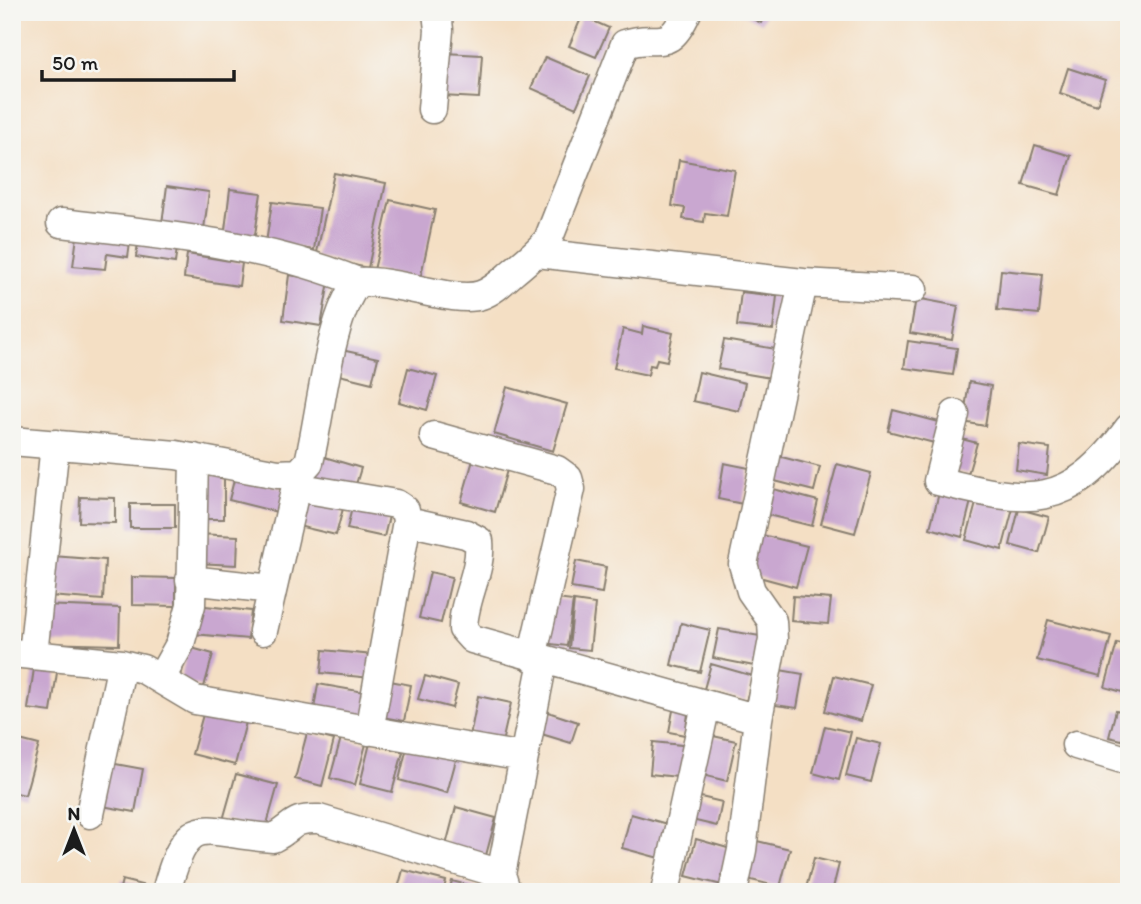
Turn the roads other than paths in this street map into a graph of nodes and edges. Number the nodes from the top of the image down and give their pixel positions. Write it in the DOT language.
graph roads {
  1 [pos="437,12"];
  2 [pos="687,12"];
  3 [pos="432,109"];
  4 [pos="61,223"];
  5 [pos="537,253"];
  6 [pos="358,282"];
  7 [pos="803,283"];
  8 [pos="913,289"];
  9 [pos="955,414"];
  10 [pos="1129,428"];
  11 [pos="434,436"];
  12 [pos="12,441"];
  13 [pos="55,444"];
  14 [pos="194,458"];
  15 [pos="297,480"];
  16 [pos="407,521"];
  17 [pos="190,580"];
  18 [pos="272,589"];
  19 [pos="263,632"];
  20 [pos="23,654"];
  21 [pos="538,659"];
  22 [pos="122,664"];
  23 [pos="161,678"];
  24 [pos="706,705"];
  25 [pos="758,719"];
  26 [pos="369,731"];
  27 [pos="1076,745"];
  28 [pos="523,757"];
  29 [pos="1129,761"];
  30 [pos="90,814"];
  31 [pos="504,883"];
  32 [pos="166,892"];
  33 [pos="665,892"];
  34 [pos="733,892"];
  1 -- 3 [label="street"];
  2 -- 5 [label="street"];
  4 -- 6 [label="street"];
  5 -- 6 [label="street"];
  5 -- 7 [label="street"];
  6 -- 15 [label="street"];
  7 -- 8 [label="street"];
  7 -- 25 [label="street"];
  9 -- 10 [label="street"];
  11 -- 21 [label="street"];
  12 -- 13 [label="street"];
  13 -- 14 [label="street"];
  13 -- 20 [label="street"];
  14 -- 15 [label="street"];
  14 -- 17 [label="street"];
  15 -- 16 [label="street"];
  15 -- 18 [label="street"];
  16 -- 21 [label="street"];
  16 -- 26 [label="street"];
  17 -- 18 [label="street"];
  17 -- 23 [label="street"];
  18 -- 19 [label="street"];
  20 -- 22 [label="street"];
  21 -- 24 [label="street"];
  21 -- 28 [label="street"];
  22 -- 23 [label="street"];
  22 -- 30 [label="street"];
  23 -- 26 [label="street"];
  24 -- 25 [label="street"];
  24 -- 33 [label="street"];
  25 -- 34 [label="street"];
  26 -- 28 [label="street"];
  27 -- 29 [label="street"];
  28 -- 31 [label="street"];
  31 -- 32 [label="street"];
}
